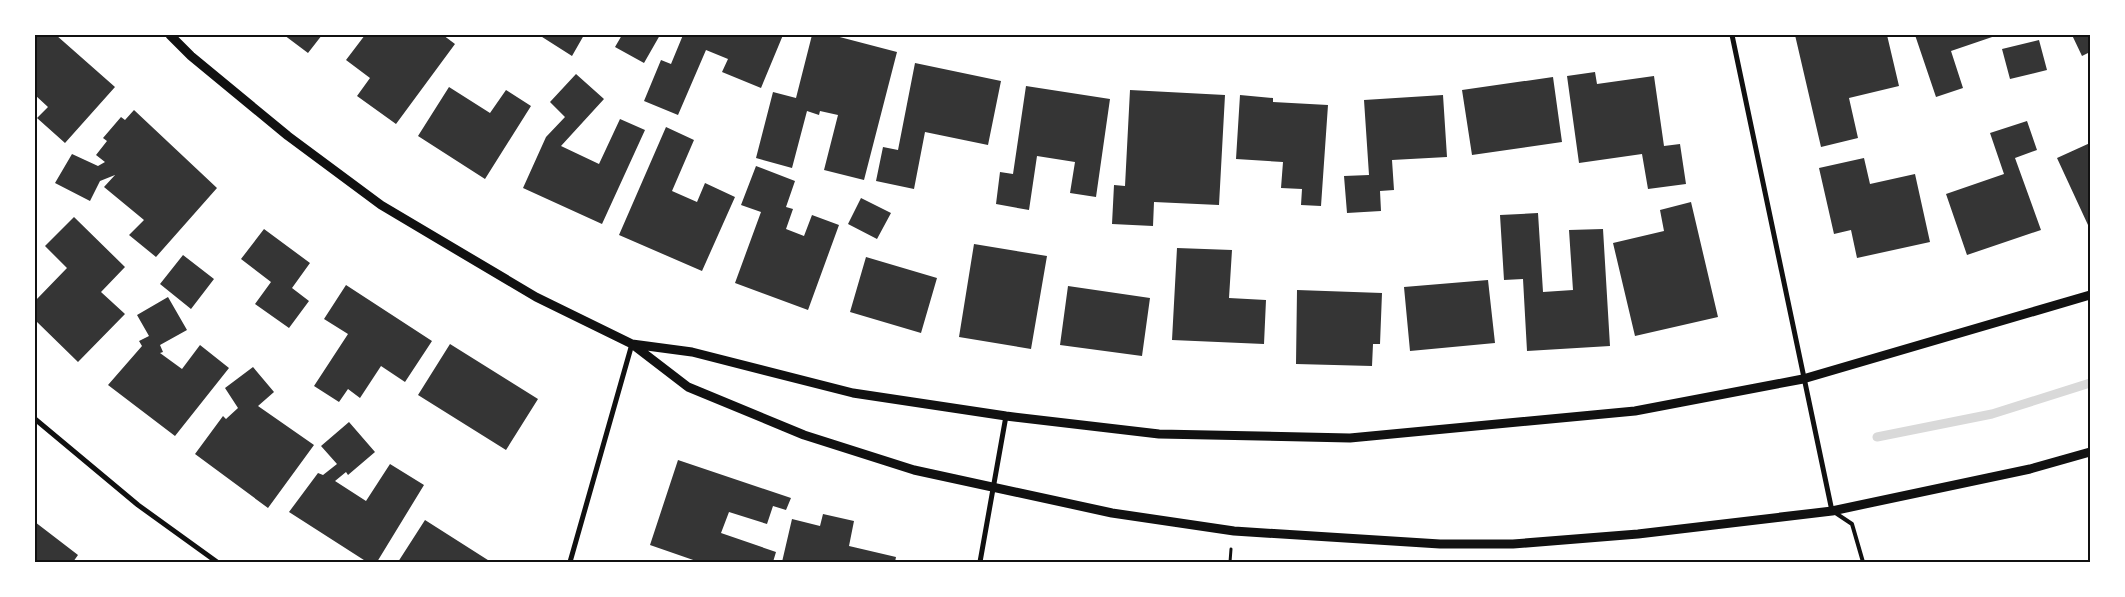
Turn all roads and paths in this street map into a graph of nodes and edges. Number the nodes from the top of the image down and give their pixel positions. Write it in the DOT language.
graph roads {
  1 [pos="170,35"];
  2 [pos="1732,35"];
  3 [pos="2090,295"];
  4 [pos="632,344"];
  5 [pos="1803,379"];
  6 [pos="1006,416"];
  7 [pos="35,418"];
  8 [pos="2090,452"];
  9 [pos="994,486"];
  10 [pos="1832,510"];
  11 [pos="217,562"];
  12 [pos="570,562"];
  13 [pos="980,562"];
  14 [pos="1863,562"];
  1 -- 4 [label="street"];
  2 -- 5 [label="street"];
  3 -- 5 [label="street"];
  4 -- 6 [label="street"];
  4 -- 9 [label="street"];
  4 -- 12 [label="street"];
  5 -- 6 [label="street"];
  5 -- 10 [label="street"];
  6 -- 9 [label="street"];
  7 -- 11 [label="street"];
  8 -- 10 [label="street"];
  9 -- 10 [label="street"];
  9 -- 13 [label="street"];
  10 -- 14 [label="lane"];
}
